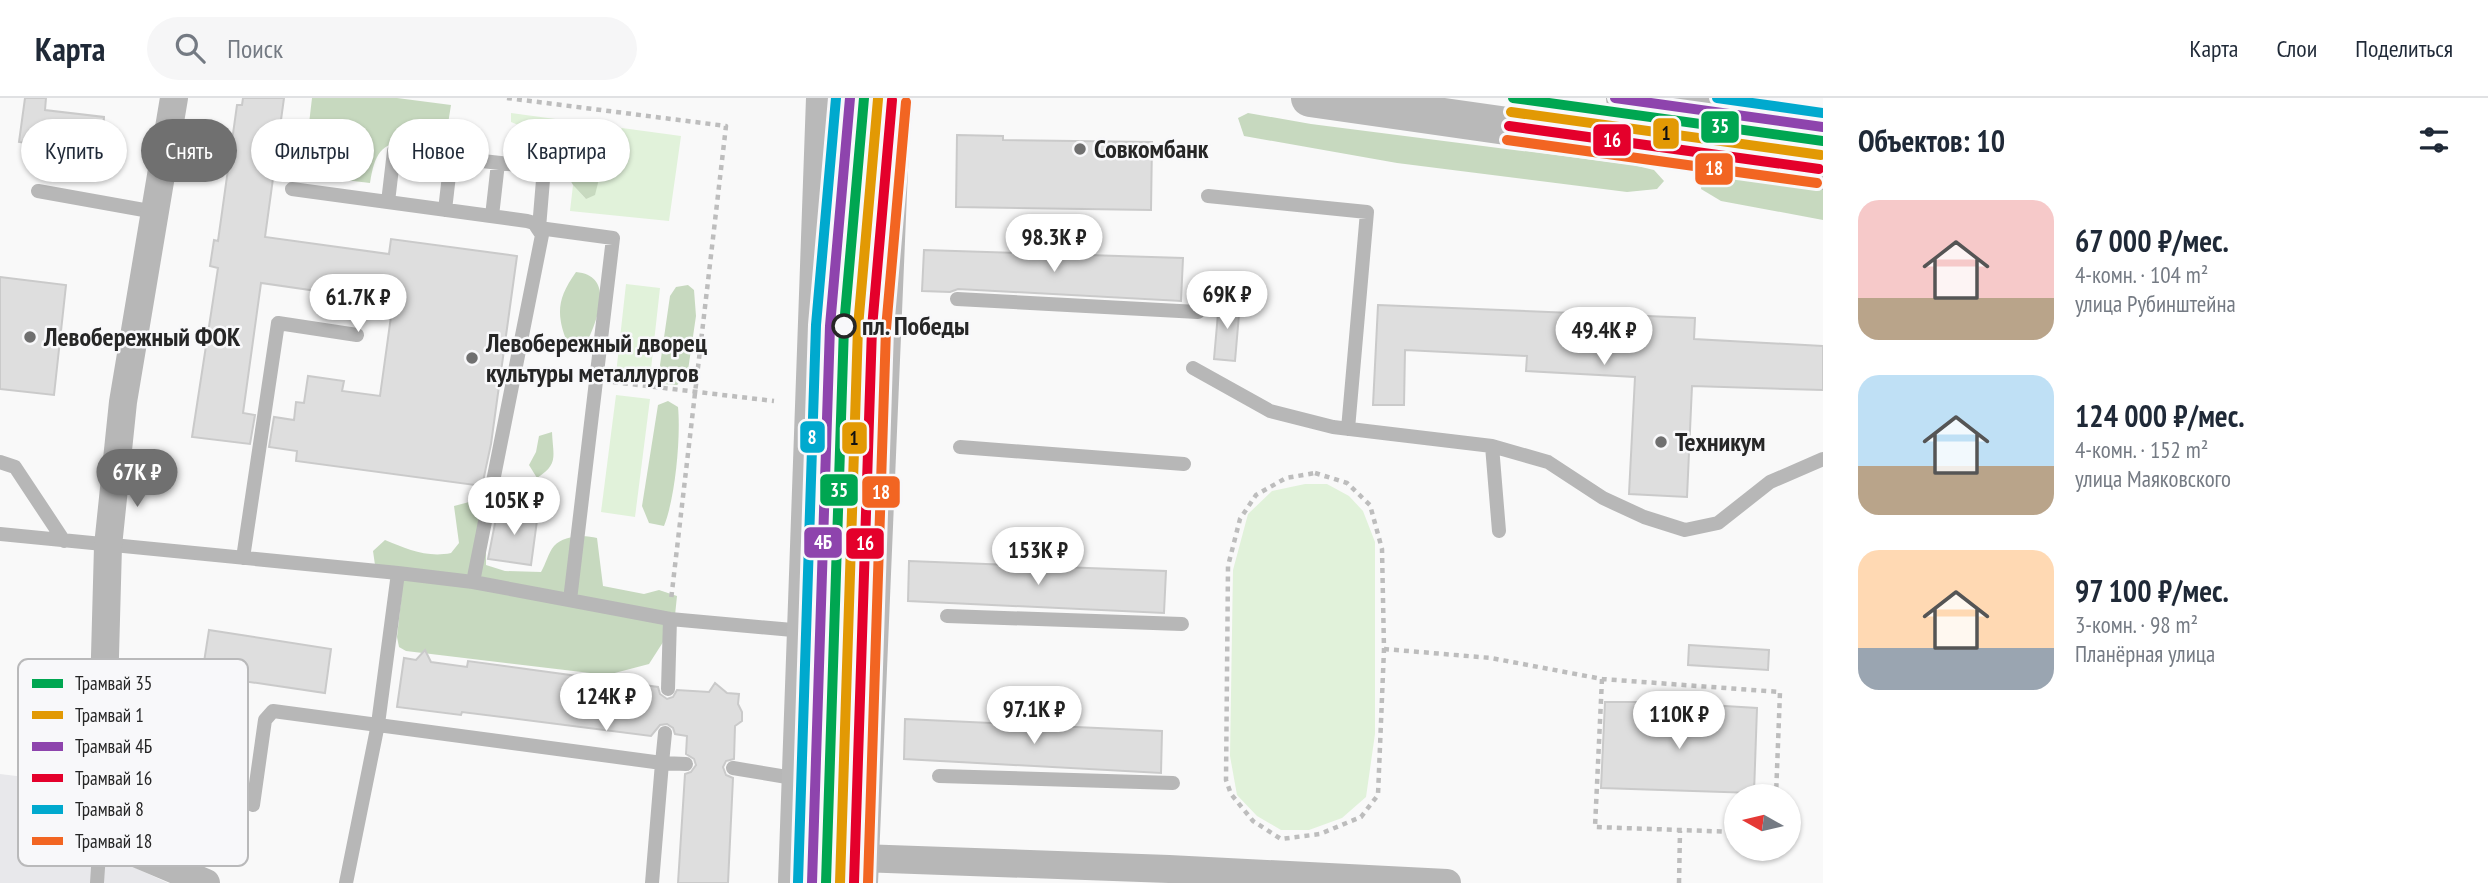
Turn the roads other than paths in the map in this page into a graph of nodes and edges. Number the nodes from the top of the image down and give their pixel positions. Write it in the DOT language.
graph roads {
  1 [pos="174,98"];
  2 [pos="825,98"];
  3 [pos="892,98"];
  4 [pos="1310,98"];
  5 [pos="1625,98"];
  6 [pos="1683,102"];
  7 [pos="1823,127"];
  8 [pos="489,162"];
  9 [pos="498,163"];
  10 [pos="1823,171"];
  11 [pos="390,182"];
  12 [pos="448,182"];
  13 [pos="292,190"];
  14 [pos="38,191"];
  15 [pos="1208,196"];
  16 [pos="388,202"];
  17 [pos="445,210"];
  18 [pos="155,212"];
  19 [pos="492,216"];
  20 [pos="539,228"];
  21 [pos="957,299"];
  22 [pos="1198,312"];
  23 [pos="357,335"];
  24 [pos="1193,368"];
  25 [pos="1348,429"];
  26 [pos="1492,446"];
  27 [pos="960,447"];
  28 [pos="1823,459"];
  29 [pos="0,462"];
  30 [pos="1184,464"];
  31 [pos="1499,531"];
  32 [pos="0,534"];
  33 [pos="64,541"];
  34 [pos="108,546"];
  35 [pos="243,558"];
  36 [pos="398,573"];
  37 [pos="473,582"];
  38 [pos="570,600"];
  39 [pos="947,616"];
  40 [pos="670,619"];
  41 [pos="1182,624"];
  42 [pos="806,631"];
  43 [pos="105,659"];
  44 [pos="668,689"];
  45 [pos="378,724"];
  46 [pos="665,733"];
  47 [pos="662,763"];
  48 [pos="686,764"];
  49 [pos="733,768"];
  50 [pos="939,776"];
  51 [pos="800,780"];
  52 [pos="1173,783"];
  53 [pos="253,805"];
  54 [pos="166,866"];
  55 [pos="859,871"];
  56 [pos="1170,876"];
  57 [pos="1354,880"];
  58 [pos="206,883"];
  59 [pos="346,883"];
  60 [pos="652,883"];
  61 [pos="797,883"];
  62 [pos="1447,883"];
  1 -- 18 [label="street"];
  2 -- 42 [label="main road"];
  3 -- 55 [label="main road"];
  4 -- 10 [label="main road"];
  5 -- 6 [label="main road"];
  6 -- 7 [label="main road"];
  8 -- 9 [label="lane"];
  9 -- 19 [label="lane"];
  9 -- 20 [label="lane"];
  11 -- 16 [label="lane"];
  12 -- 17 [label="lane"];
  13 -- 16 [label="lane"];
  14 -- 18 [label="lane"];
  15 -- 25 [label="lane"];
  16 -- 17 [label="lane"];
  17 -- 19 [label="lane"];
  18 -- 34 [label="street"];
  19 -- 20 [label="lane"];
  20 -- 37 [label="lane"];
  20 -- 38 [label="lane"];
  21 -- 22 [label="lane"];
  23 -- 35 [label="lane"];
  24 -- 25 [label="lane"];
  25 -- 26 [label="lane"];
  26 -- 28 [label="lane"];
  26 -- 31 [label="lane"];
  27 -- 30 [label="lane"];
  29 -- 33 [label="lane"];
  32 -- 33 [label="lane"];
  33 -- 34 [label="lane"];
  34 -- 35 [label="lane"];
  34 -- 43 [label="street"];
  35 -- 36 [label="lane"];
  36 -- 37 [label="lane"];
  36 -- 45 [label="lane"];
  37 -- 38 [label="lane"];
  38 -- 40 [label="lane"];
  39 -- 41 [label="lane"];
  40 -- 42 [label="lane"];
  40 -- 44 [label="lane"];
  42 -- 51 [label="main road"];
  45 -- 47 [label="lane"];
  45 -- 53 [label="lane"];
  45 -- 59 [label="lane"];
  46 -- 47 [label="lane"];
  47 -- 48 [label="lane"];
  47 -- 60 [label="lane"];
  49 -- 51 [label="lane"];
  50 -- 52 [label="lane"];
  51 -- 61 [label="main road"];
  54 -- 58 [label="street"];
  55 -- 56 [label="street"];
  56 -- 57 [label="street"];
  57 -- 62 [label="street"];
}
